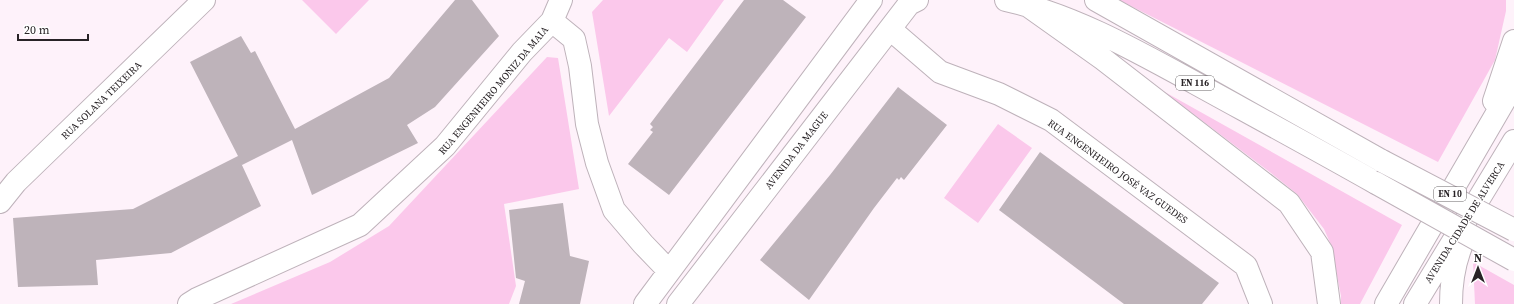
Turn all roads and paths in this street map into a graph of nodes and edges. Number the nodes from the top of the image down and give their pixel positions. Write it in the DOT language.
graph roads {
  1 [pos="204,0"];
  2 [pos="561,0"];
  3 [pos="871,0"];
  4 [pos="917,0"];
  5 [pos="1006,0"];
  6 [pos="1096,0"];
  7 [pos="1027,5"];
  8 [pos="552,21"];
  9 [pos="890,29"];
  10 [pos="1514,41"];
  11 [pos="1514,84"];
  12 [pos="1482,137"];
  13 [pos="1510,148"];
  14 [pos="0,202"];
  15 [pos="1514,230"];
  16 [pos="1514,260"];
  17 [pos="669,271"];
  18 [pos="189,304"];
  19 [pos="645,304"];
  20 [pos="678,304"];
  21 [pos="1260,304"];
  22 [pos="1329,304"];
  23 [pos="1386,304"];
  24 [pos="1415,304"];
  25 [pos="1452,304"];
  1 -- 14 [label="street, RUA SOLANA TEIXEIRA"];
  2 -- 8 [label="street"];
  3 -- 17 [label="street"];
  4 -- 9 [label="street, AVENIDA DA MAGUE"];
  5 -- 7 [label="street, EN 116"];
  6 -- 15 [label="street, EN 116, bridge"];
  7 -- 16 [label="street, EN 116, bridge"];
  7 -- 22 [label="street"];
  8 -- 17 [label="street, RUA ENGENHEIRO MONIZ DA MAIA"];
  8 -- 18 [label="street, RUA ENGENHEIRO MONIZ DA MAIA"];
  9 -- 20 [label="street, AVENIDA DA MAGUE"];
  9 -- 21 [label="street, RUA ENGENHEIRO JOSÉ VAZ GUEDES"];
  10 -- 12 [label="street"];
  11 -- 12 [label="street, EN 10"];
  12 -- 23 [label="street, EN 10"];
  13 -- 24 [label="street, AVENIDA CIDADE DE ALVERCA / EN 10"];
  13 -- 25 [label="street"];
  17 -- 19 [label="street"];
}
